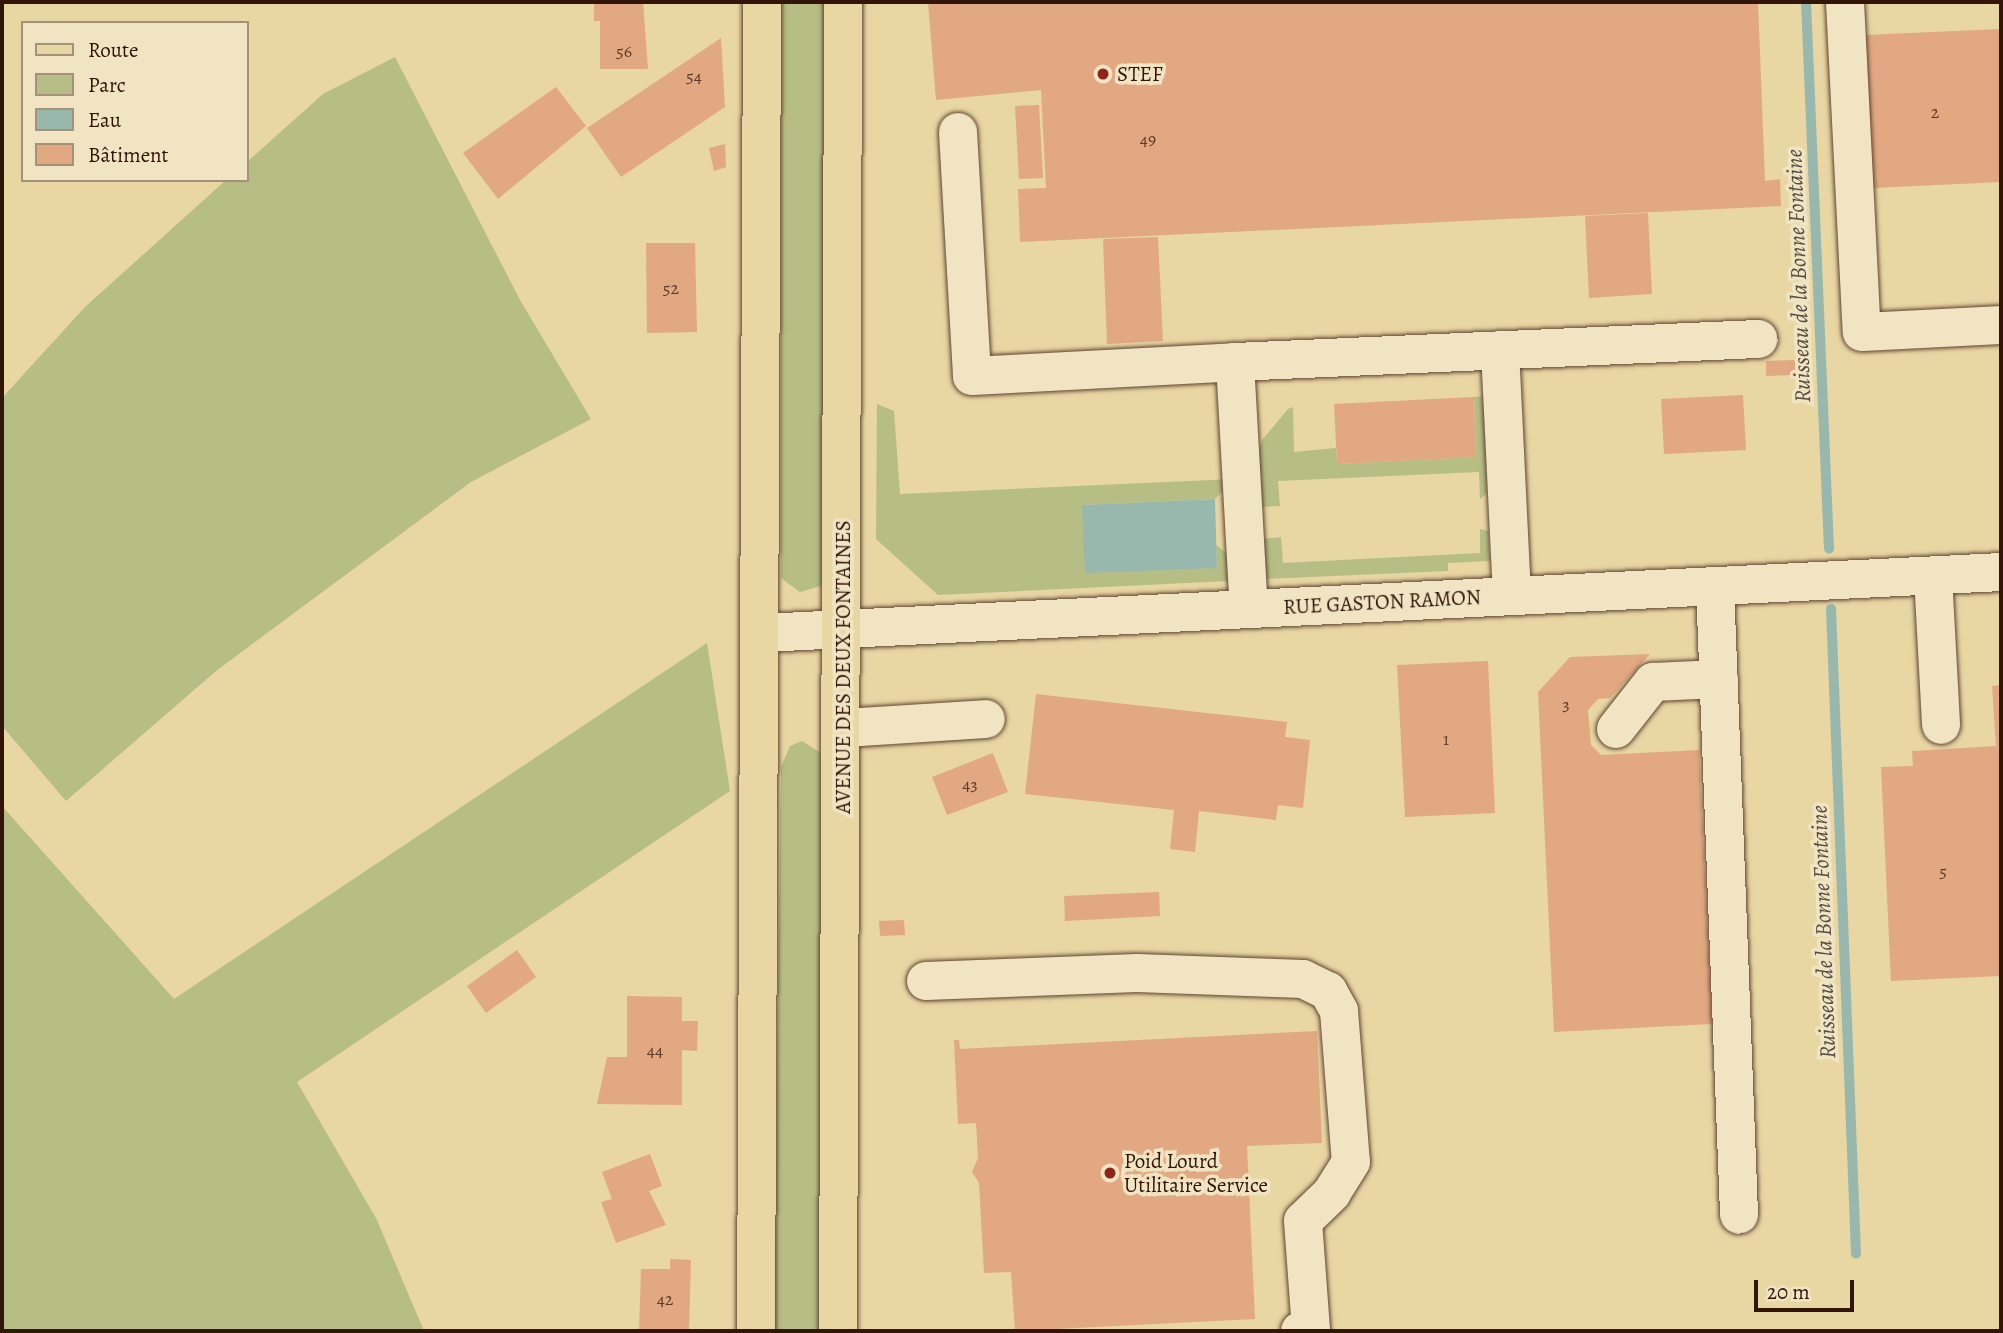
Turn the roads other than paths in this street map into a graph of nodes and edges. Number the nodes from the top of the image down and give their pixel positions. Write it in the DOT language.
graph roads {
  1 [pos="762,2"];
  2 [pos="843,2"];
  3 [pos="1845,2"];
  4 [pos="958,132"];
  5 [pos="2001,326"];
  6 [pos="1758,339"];
  7 [pos="1500,350"];
  8 [pos="1235,362"];
  9 [pos="2001,572"];
  10 [pos="1933,576"];
  11 [pos="1715,586"];
  12 [pos="1512,596"];
  13 [pos="1249,609"];
  14 [pos="844,629"];
  15 [pos="763,633"];
  16 [pos="1719,679"];
  17 [pos="986,719"];
  18 [pos="1941,725"];
  19 [pos="844,728"];
  20 [pos="1616,729"];
  21 [pos="926,981"];
  22 [pos="1740,1215"];
  23 [pos="756,1331"];
  24 [pos="838,1331"];
  25 [pos="1300,1331"];
  1 -- 15 [label="main road"];
  2 -- 14 [label="main road, AVENUE DES DEUX FONTAINES"];
  3 -- 5 [label="street"];
  4 -- 8 [label="street"];
  6 -- 7 [label="street"];
  7 -- 8 [label="street"];
  7 -- 12 [label="street"];
  8 -- 13 [label="street"];
  9 -- 10 [label="street, RUE GASTON RAMON"];
  10 -- 11 [label="street, RUE GASTON RAMON"];
  10 -- 18 [label="street"];
  11 -- 12 [label="street, RUE GASTON RAMON"];
  11 -- 16 [label="street"];
  12 -- 13 [label="street, RUE GASTON RAMON"];
  13 -- 14 [label="street, RUE GASTON RAMON"];
  14 -- 15 [label="street, RUE GASTON RAMON"];
  14 -- 19 [label="main road, AVENUE DES DEUX FONTAINES"];
  15 -- 23 [label="main road"];
  16 -- 20 [label="street"];
  16 -- 22 [label="street"];
  17 -- 19 [label="street"];
  19 -- 24 [label="main road, AVENUE DES DEUX FONTAINES"];
  21 -- 25 [label="street"];
}
